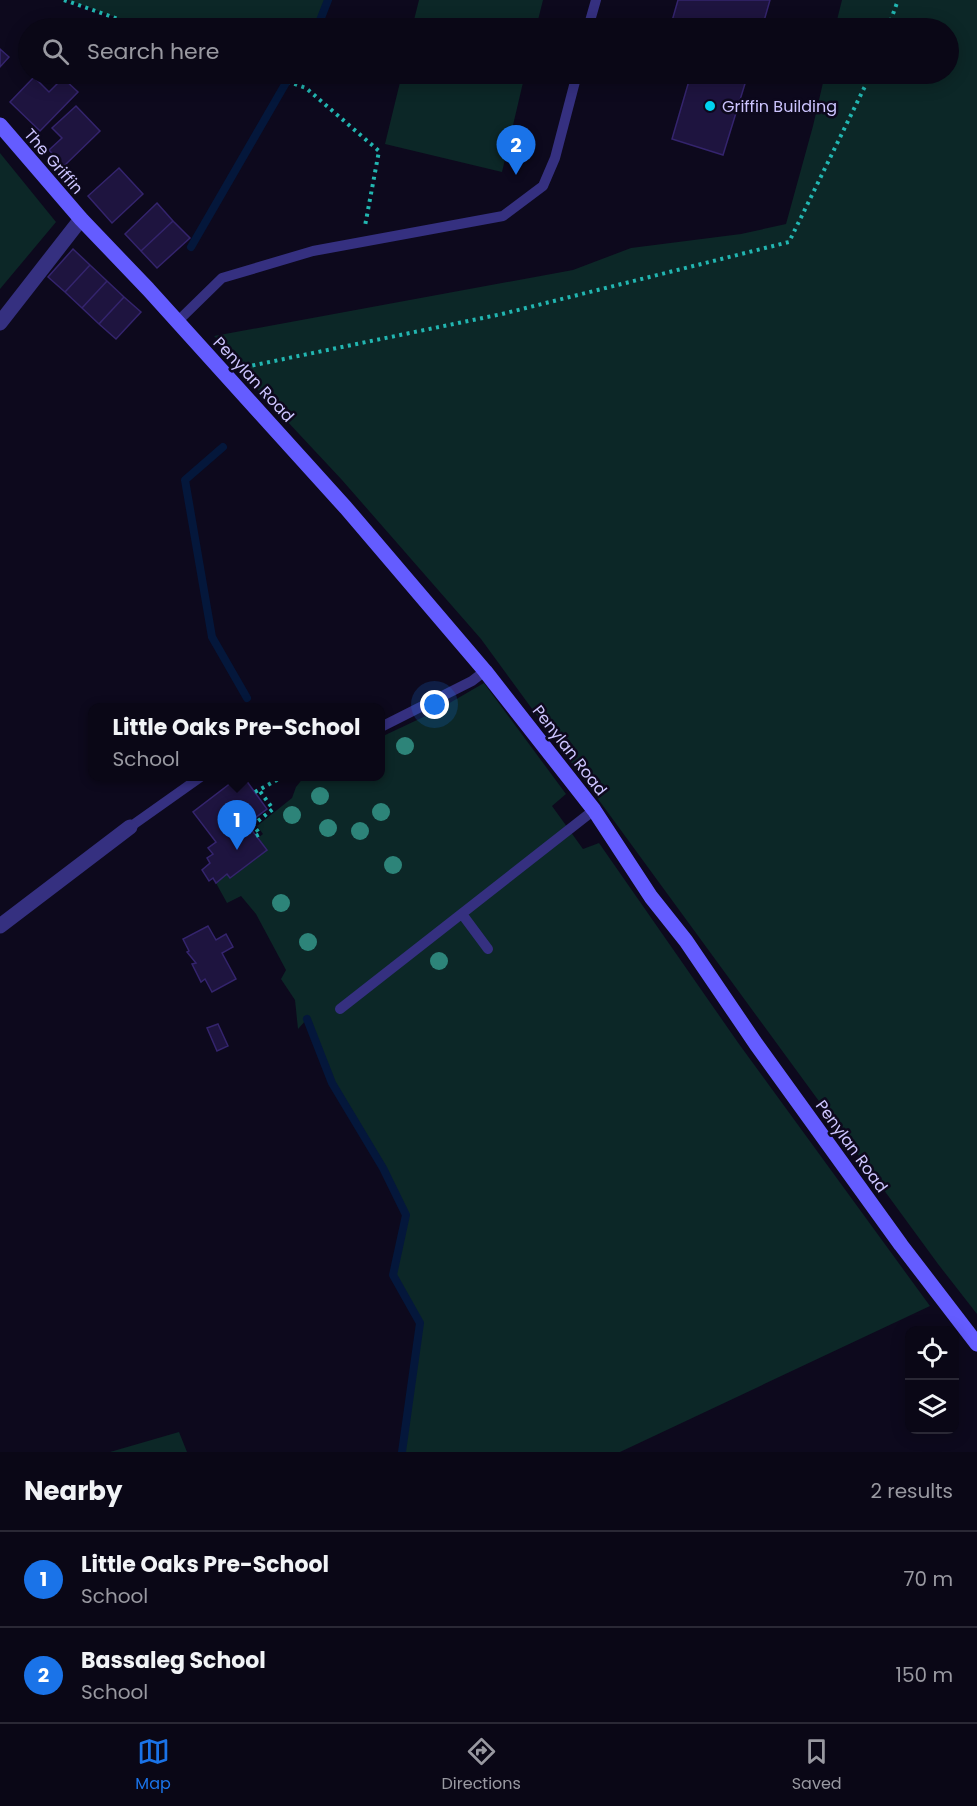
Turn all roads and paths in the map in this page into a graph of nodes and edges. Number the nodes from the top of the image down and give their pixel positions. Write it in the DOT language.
graph roads {
  1 [pos="64,0"];
  2 [pos="596,0"];
  3 [pos="898,0"];
  4 [pos="115,18"];
  5 [pos="591,18"];
  6 [pos="892,18"];
  7 [pos="296,84"];
  8 [pos="574,84"];
  9 [pos="866,84"];
  10 [pos="0,125"];
  11 [pos="81,219"];
  12 [pos="362,244"];
  13 [pos="177,322"];
  14 [pos="0,323"];
  15 [pos="223,371"];
  16 [pos="485,671"];
  17 [pos="385,725"];
  18 [pos="196,781"];
  19 [pos="276,781"];
  20 [pos="594,810"];
  21 [pos="130,827"];
  22 [pos="256,836"];
  23 [pos="462,914"];
  24 [pos="0,926"];
  25 [pos="488,949"];
  26 [pos="340,1009"];
  27 [pos="977,1344"];
  1 -- 4 [label="path"];
  2 -- 5 [label="lane"];
  3 -- 6 [label="path"];
  7 -- 12 [label="path"];
  8 -- 12 [label="lane"];
  9 -- 15 [label="path"];
  10 -- 11 [label="street, The Griffin"];
  11 -- 13 [label="street, Penylan Road"];
  11 -- 14 [label="street"];
  12 -- 13 [label="lane"];
  13 -- 15 [label="street, Penylan Road"];
  15 -- 16 [label="street, Penylan Road"];
  16 -- 17 [label="lane"];
  16 -- 20 [label="street, Penylan Road"];
  18 -- 21 [label="lane"];
  19 -- 22 [label="path"];
  20 -- 23 [label="lane"];
  20 -- 27 [label="street, Penylan Road"];
  21 -- 24 [label="street"];
  23 -- 25 [label="lane"];
  23 -- 26 [label="lane"];
}
